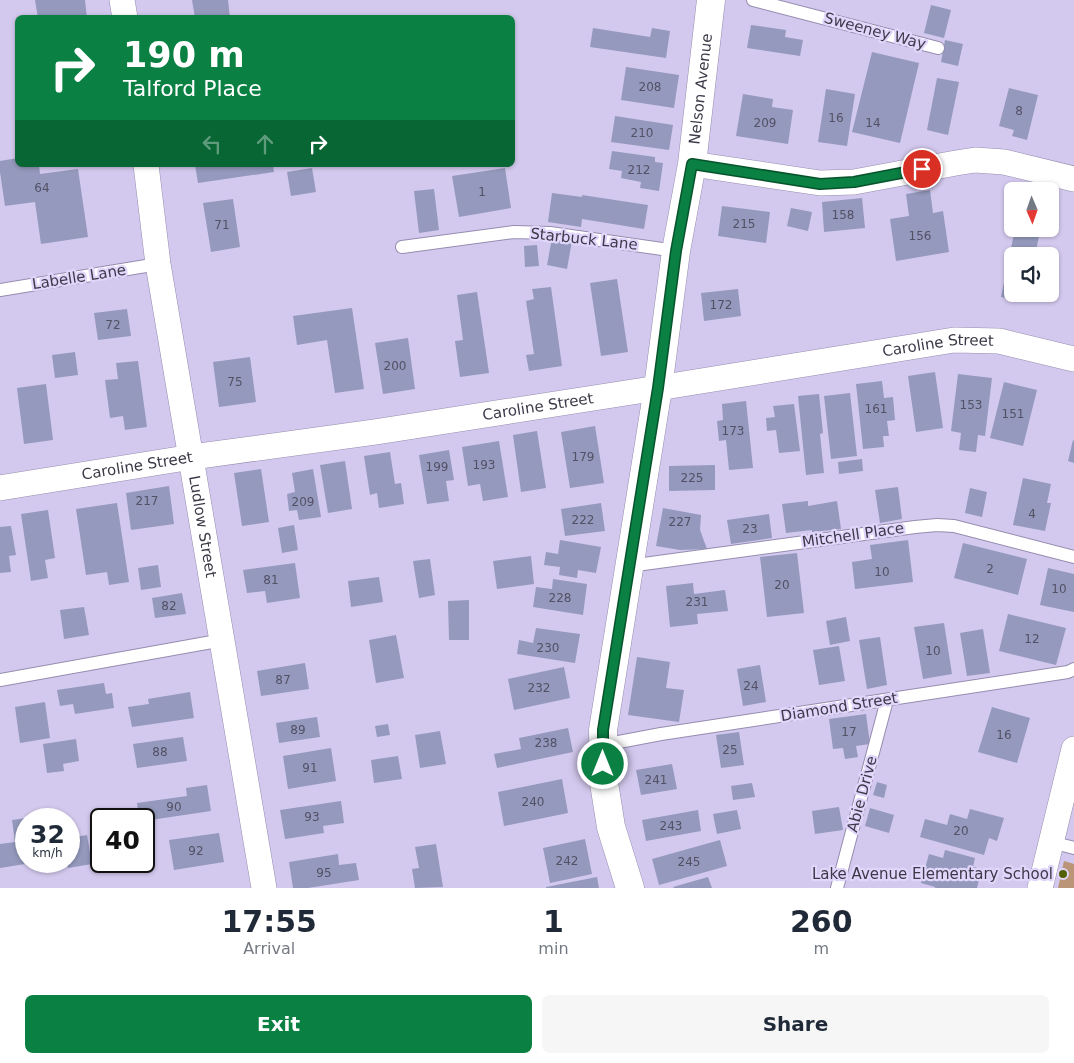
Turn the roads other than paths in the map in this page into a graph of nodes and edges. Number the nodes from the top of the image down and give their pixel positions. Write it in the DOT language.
graph roads {
  1 [pos="122,0"];
  2 [pos="711,0"];
  3 [pos="754,0"];
  4 [pos="124,15"];
  5 [pos="938,48"];
  6 [pos="692,164"];
  7 [pos="146,167"];
  8 [pos="1074,179"];
  9 [pos="402,247"];
  10 [pos="676,251"];
  11 [pos="158,264"];
  12 [pos="0,290"];
  13 [pos="1074,359"];
  14 [pos="658,388"];
  15 [pos="192,457"];
  16 [pos="0,488"];
  17 [pos="1074,557"];
  18 [pos="629,566"];
  19 [pos="223,640"];
  20 [pos="1074,669"];
  21 [pos="0,680"];
  22 [pos="887,700"];
  23 [pos="603,745"];
  24 [pos="1074,749"];
  25 [pos="1062,845"];
  26 [pos="264,888"];
  27 [pos="630,888"];
  28 [pos="837,888"];
  29 [pos="1040,888"];
  1 -- 4 [label="street"];
  2 -- 6 [label="street, Nelson Avenue"];
  3 -- 5 [label="lane, Sweeney Way"];
  6 -- 8 [label="street"];
  6 -- 10 [label="street, Nelson Avenue"];
  7 -- 11 [label="street, Ludlow Street"];
  9 -- 10 [label="lane, Starbuck Lane"];
  10 -- 14 [label="street, Nelson Avenue"];
  11 -- 12 [label="lane, Labelle Lane"];
  11 -- 15 [label="street, Ludlow Street"];
  13 -- 14 [label="street, Caroline Street"];
  14 -- 15 [label="street, Caroline Street"];
  14 -- 18 [label="street, Nelson Avenue"];
  15 -- 16 [label="street, Caroline Street"];
  15 -- 19 [label="street, Ludlow Street"];
  17 -- 18 [label="lane, Mitchell Place"];
  18 -- 23 [label="street, Nelson Avenue"];
  19 -- 21 [label="lane"];
  19 -- 26 [label="street, Ludlow Street"];
  20 -- 22 [label="lane, Diamond Street"];
  22 -- 23 [label="lane, Diamond Street"];
  22 -- 28 [label="lane, Abie Drive"];
  23 -- 27 [label="street, Nelson Avenue"];
  24 -- 25 [label="street"];
  25 -- 29 [label="street"];
}
